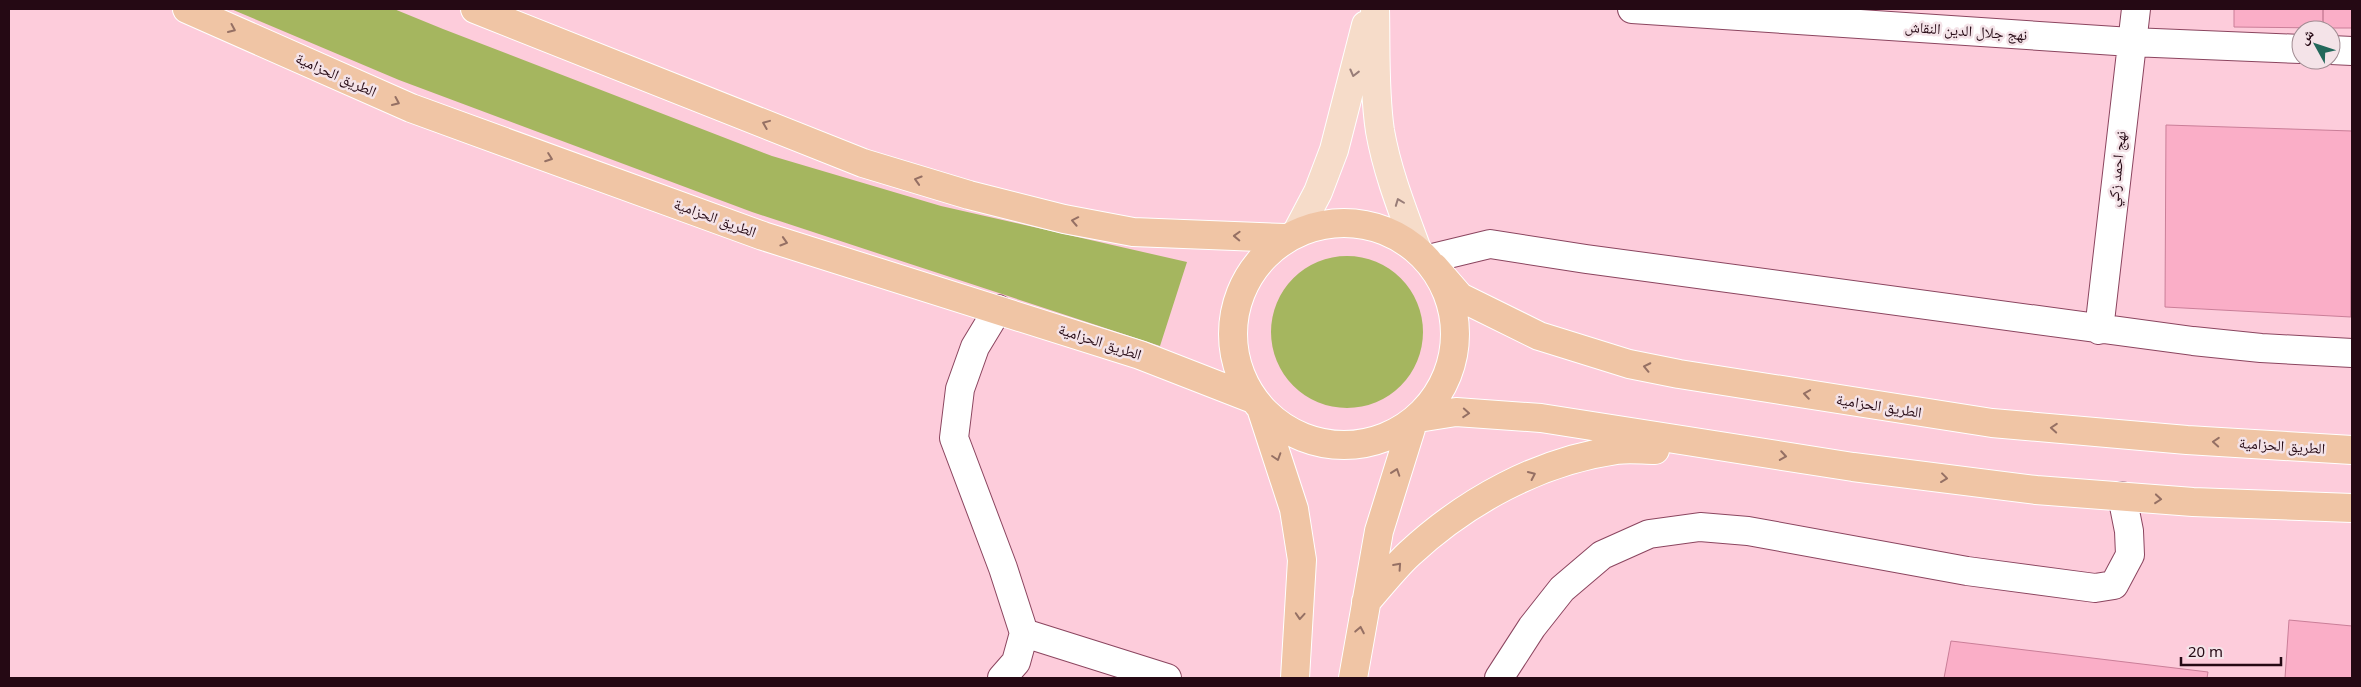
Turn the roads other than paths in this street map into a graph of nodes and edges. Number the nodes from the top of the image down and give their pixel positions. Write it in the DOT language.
graph roads {
  1 [pos="187,9"];
  2 [pos="475,9"];
  3 [pos="1370,9"];
  4 [pos="1375,9"];
  5 [pos="1632,9"];
  6 [pos="2136,9"];
  7 [pos="2131,42"];
  8 [pos="2291,49"];
  9 [pos="1291,235"];
  10 [pos="1426,258"];
  11 [pos="998,309"];
  12 [pos="2099,330"];
  13 [pos="2352,353"];
  14 [pos="1257,405"];
  15 [pos="1415,420"];
  16 [pos="1746,450"];
  17 [pos="2352,450"];
  18 [pos="2122,496"];
  19 [pos="2352,508"];
  20 [pos="1366,602"];
  21 [pos="1024,633"];
  22 [pos="1002,678"];
  23 [pos="1167,678"];
  24 [pos="1295,678"];
  25 [pos="1353,678"];
  26 [pos="1499,678"];
  1 -- 11 [label="highway, الطريق الحزامية, one-way"];
  9 -- 2 [label="highway, الطريق الحزامية, one-way"];
  3 -- 9 [label="main road, one-way"];
  10 -- 4 [label="main road, one-way"];
  5 -- 7 [label="street, نهج جلال الدين النقاش"];
  6 -- 7 [label="street, نهج احمد زكي"];
  7 -- 8 [label="street, نهج جلال الدين النقاش"];
  7 -- 12 [label="street, نهج احمد زكي"];
  9 -- 10 [label="highway, الطريق الحزامية"];
  9 -- 14 [label="highway, الطريق الحزامية"];
  10 -- 12 [label="street"];
  10 -- 15 [label="highway, الطريق الحزامية"];
  17 -- 10 [label="highway, الطريق الحزامية, one-way"];
  11 -- 14 [label="highway, الطريق الحزامية"];
  11 -- 21 [label="street"];
  12 -- 13 [label="street"];
  14 -- 15 [label="highway, الطريق الحزامية"];
  14 -- 24 [label="highway, one-way"];
  15 -- 16 [label="highway, الطريق الحزامية, one-way"];
  20 -- 15 [label="highway, one-way"];
  16 -- 18 [label="highway, الطريق الحزامية, one-way"];
  20 -- 16 [label="highway, one-way"];
  18 -- 19 [label="highway, الطريق الحزامية, one-way"];
  18 -- 26 [label="street"];
  25 -- 20 [label="highway, one-way"];
  21 -- 22 [label="street"];
  21 -- 23 [label="street"];
}
